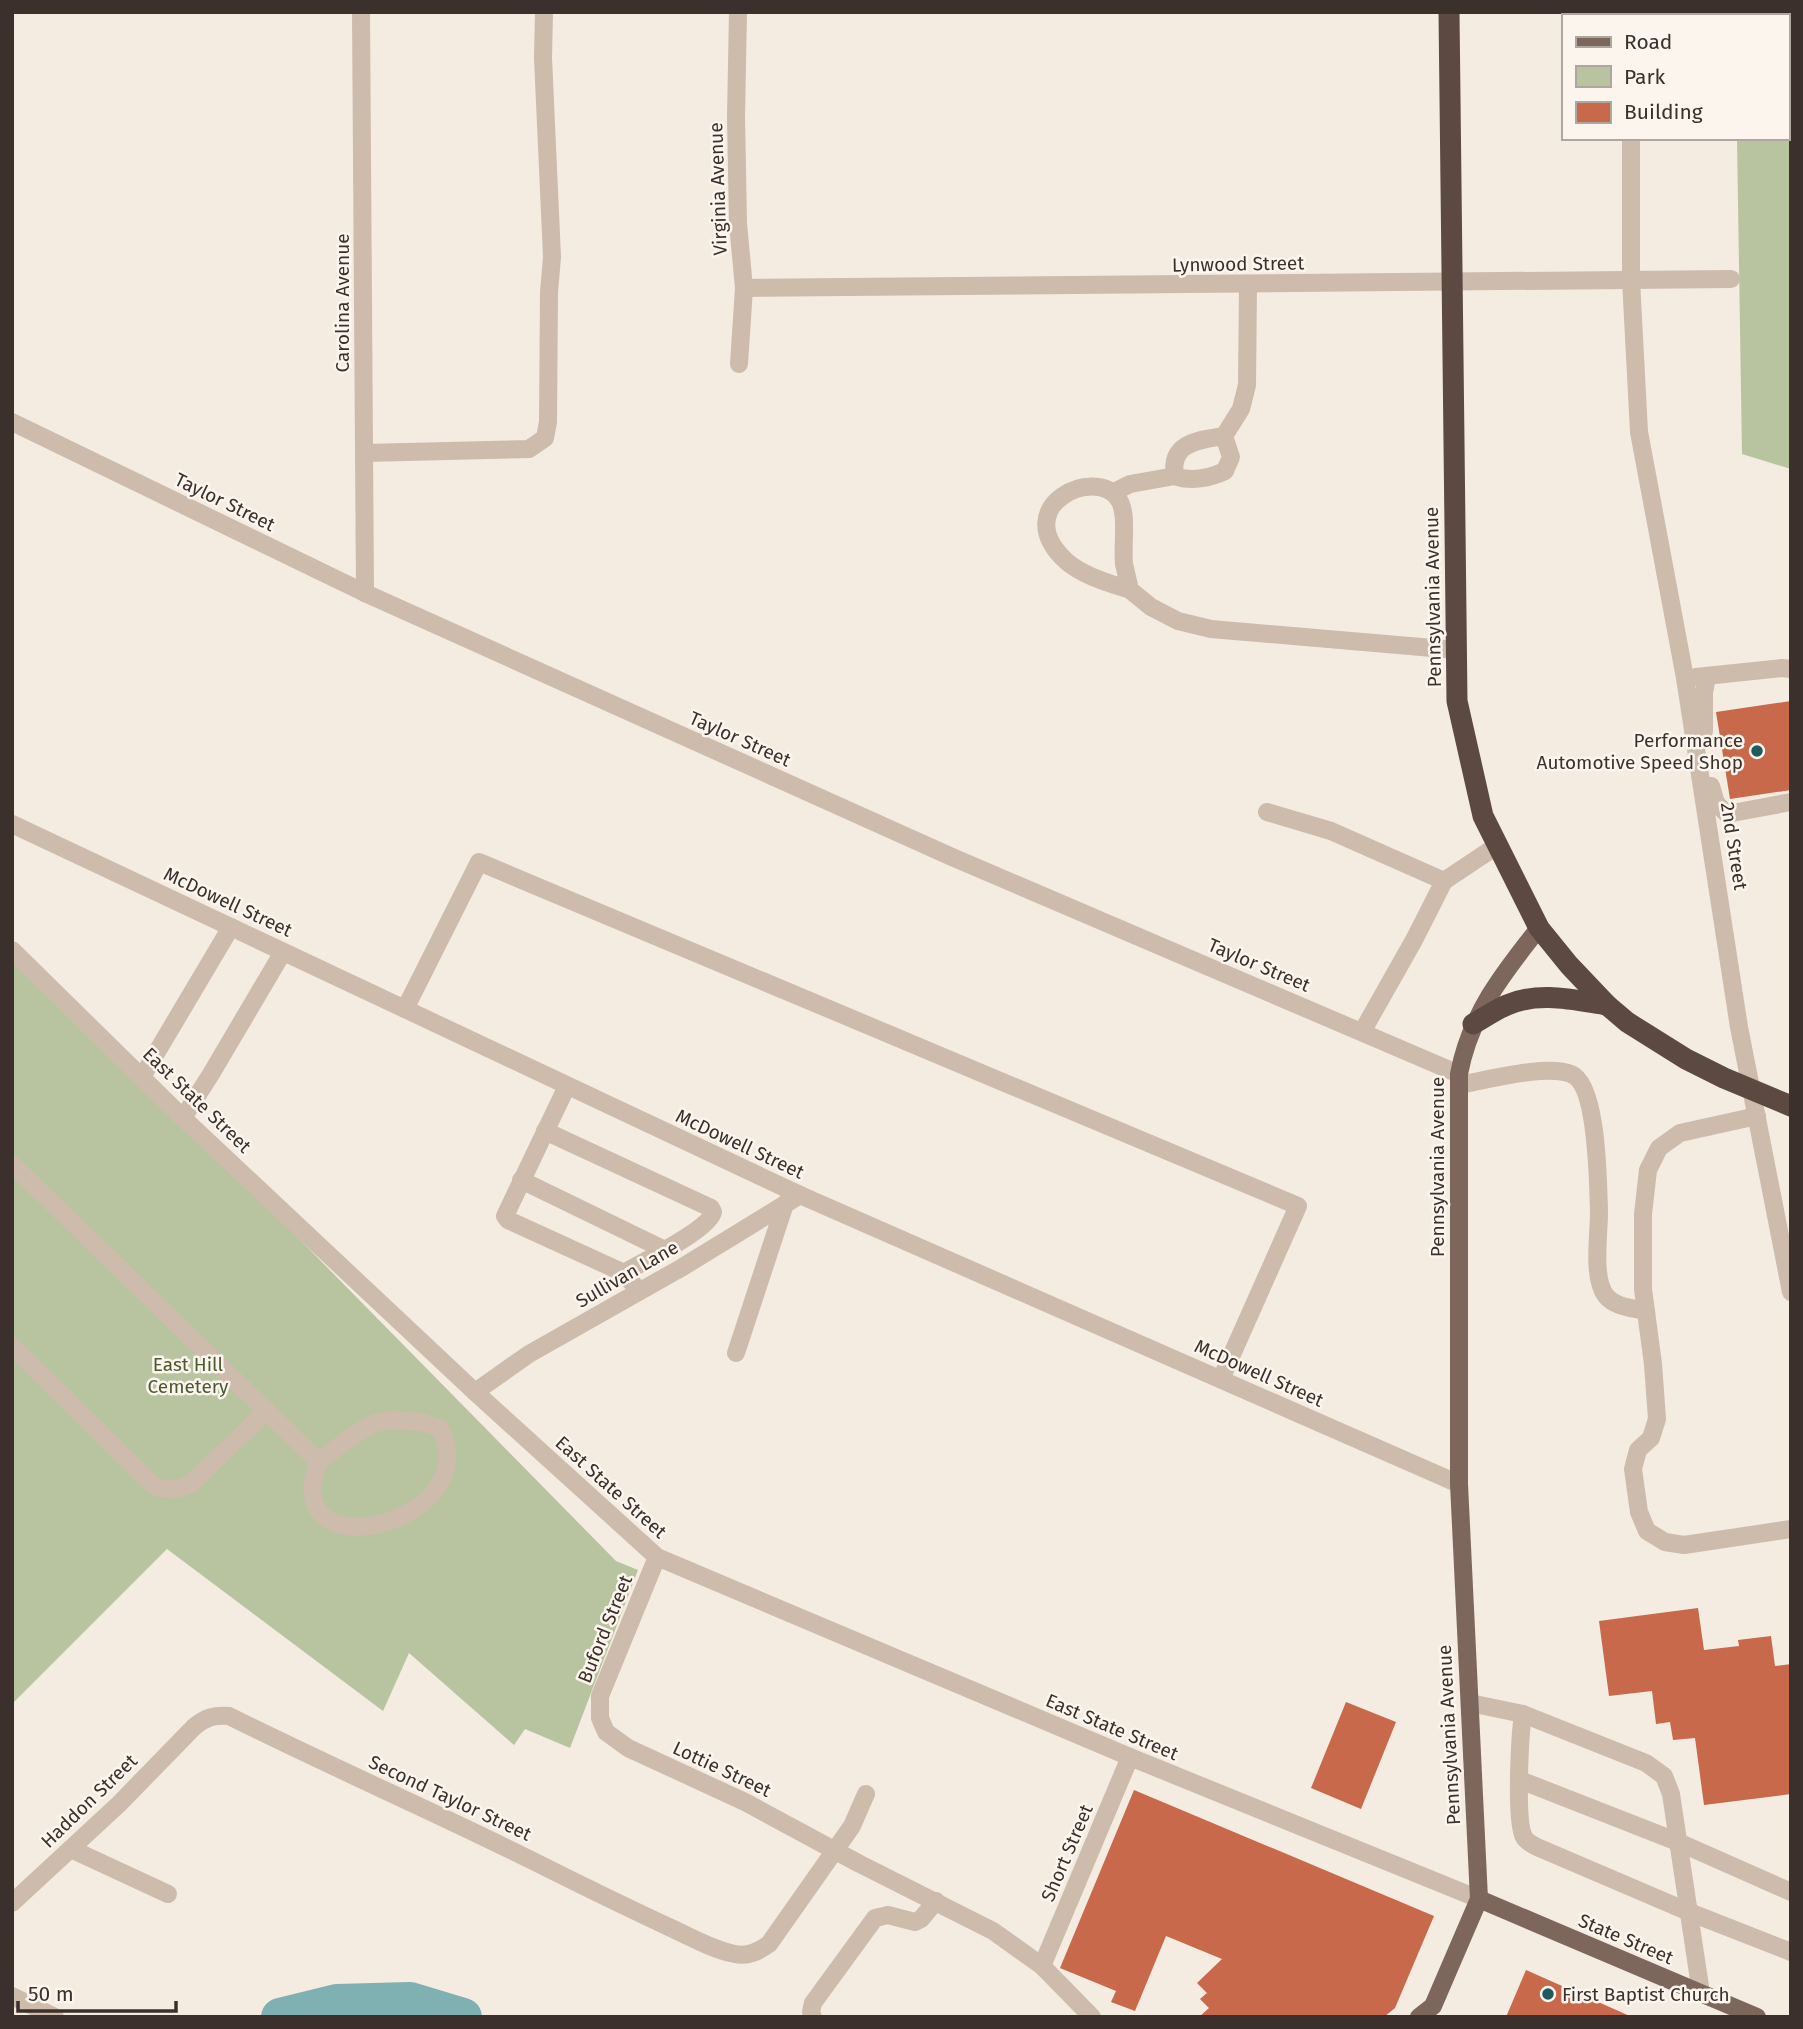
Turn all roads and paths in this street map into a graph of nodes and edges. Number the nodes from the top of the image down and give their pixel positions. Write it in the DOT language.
graph roads {
  1 [pos="362,12"];
  2 [pos="544,12"];
  3 [pos="738,12"];
  4 [pos="1449,12"];
  5 [pos="1631,140"];
  6 [pos="1731,279"];
  7 [pos="1631,280"];
  8 [pos="1452,282"];
  9 [pos="1248,285"];
  10 [pos="744,288"];
  11 [pos="739,364"];
  12 [pos="12,422"];
  13 [pos="1224,436"];
  14 [pos="364,453"];
  15 [pos="1175,476"];
  16 [pos="1114,492"];
  17 [pos="1130,590"];
  18 [pos="365,593"];
  19 [pos="1456,650"];
  20 [pos="1791,669"];
  21 [pos="1707,676"];
  22 [pos="1685,678"];
  23 [pos="1791,802"];
  24 [pos="1267,812"];
  25 [pos="1727,814"];
  26 [pos="12,824"];
  27 [pos="1497,845"];
  28 [pos="1713,845"];
  29 [pos="1444,881"];
  30 [pos="232,927"];
  31 [pos="1539,928"];
  32 [pos="12,950"];
  33 [pos="283,952"];
  34 [pos="1607,1005"];
  35 [pos="405,1009"];
  36 [pos="1473,1024"];
  37 [pos="1362,1032"];
  38 [pos="142,1077"];
  39 [pos="1459,1079"];
  40 [pos="567,1086"];
  41 [pos="1791,1106"];
  42 [pos="1757,1116"];
  43 [pos="183,1118"];
  44 [pos="545,1131"];
  45 [pos="12,1164"];
  46 [pos="521,1180"];
  47 [pos="792,1200"];
  48 [pos="665,1250"];
  49 [pos="624,1273"];
  50 [pos="638,1290"];
  51 [pos="1791,1292"];
  52 [pos="1646,1311"];
  53 [pos="12,1346"];
  54 [pos="736,1353"];
  55 [pos="1222,1380"];
  56 [pos="475,1392"];
  57 [pos="267,1410"];
  58 [pos="319,1462"];
  59 [pos="1459,1483"];
  60 [pos="1791,1529"];
  61 [pos="657,1557"];
  62 [pos="1470,1703"];
  63 [pos="1523,1714"];
  64 [pos="600,1718"];
  65 [pos="194,1727"];
  66 [pos="1130,1757"];
  67 [pos="1520,1780"];
  68 [pos="866,1794"];
  69 [pos="1678,1843"];
  70 [pos="71,1849"];
  71 [pos="836,1850"];
  72 [pos="1791,1892"];
  73 [pos="168,1894"];
  74 [pos="1479,1899"];
  75 [pos="936,1901"];
  76 [pos="12,1903"];
  77 [pos="1689,1912"];
  78 [pos="1791,1952"];
  79 [pos="1042,1966"];
  80 [pos="1700,1993"];
  81 [pos="12,1996"];
  82 [pos="1732,2012"];
  83 [pos="55,2017"];
  84 [pos="813,2017"];
  85 [pos="1092,2017"];
  86 [pos="1419,2017"];
  87 [pos="1757,2017"];
  1 -- 14 [label="street, Carolina Avenue"];
  2 -- 14 [label="street"];
  3 -- 10 [label="street, Virginia Avenue"];
  4 -- 8 [label="highway, Pennsylvania Avenue"];
  5 -- 7 [label="street, 2nd Street"];
  6 -- 7 [label="street, Lynwood Street"];
  7 -- 8 [label="street, Lynwood Street"];
  7 -- 22 [label="street, 2nd Street"];
  8 -- 9 [label="street, Lynwood Street"];
  8 -- 19 [label="highway, Pennsylvania Avenue"];
  9 -- 10 [label="street, Lynwood Street"];
  9 -- 13 [label="street"];
  10 -- 11 [label="street, Virginia Avenue"];
  12 -- 18 [label="street, Taylor Street"];
  13 -- 15 [label="street"];
  13 -- 15 [label="street"];
  14 -- 18 [label="street, Carolina Avenue"];
  15 -- 16 [label="street"];
  16 -- 17 [label="street"];
  16 -- 17 [label="street"];
  17 -- 19 [label="street"];
  18 -- 37 [label="street, Taylor Street"];
  19 -- 27 [label="highway, Pennsylvania Avenue"];
  20 -- 21 [label="street"];
  21 -- 22 [label="street"];
  21 -- 25 [label="street"];
  22 -- 28 [label="street, 2nd Street"];
  23 -- 25 [label="street"];
  24 -- 29 [label="street"];
  25 -- 28 [label="street"];
  26 -- 30 [label="street, McDowell Street"];
  27 -- 29 [label="street"];
  27 -- 31 [label="highway, Pennsylvania Avenue"];
  28 -- 42 [label="street, 2nd Street"];
  29 -- 37 [label="street"];
  30 -- 33 [label="street, McDowell Street"];
  30 -- 38 [label="street"];
  31 -- 34 [label="highway"];
  31 -- 36 [label="main road, Pennsylvania Avenue"];
  32 -- 38 [label="street, East State Street"];
  33 -- 35 [label="street, McDowell Street"];
  33 -- 43 [label="street"];
  34 -- 36 [label="highway"];
  34 -- 41 [label="highway"];
  35 -- 40 [label="street, McDowell Street"];
  35 -- 55 [label="street"];
  36 -- 39 [label="main road, Pennsylvania Avenue"];
  37 -- 39 [label="street, Taylor Street"];
  38 -- 43 [label="street, East State Street"];
  39 -- 52 [label="street"];
  39 -- 59 [label="main road, Pennsylvania Avenue"];
  40 -- 44 [label="street"];
  40 -- 47 [label="street, McDowell Street"];
  42 -- 51 [label="street, 2nd Street"];
  42 -- 52 [label="street"];
  43 -- 56 [label="street, East State Street"];
  44 -- 46 [label="street"];
  44 -- 48 [label="street"];
  45 -- 57 [label="street"];
  46 -- 48 [label="street"];
  46 -- 49 [label="street"];
  47 -- 50 [label="street, Sullivan Lane"];
  47 -- 54 [label="street"];
  47 -- 55 [label="street, McDowell Street"];
  48 -- 49 [label="street"];
  49 -- 50 [label="street"];
  50 -- 56 [label="street, Sullivan Lane"];
  52 -- 60 [label="street"];
  53 -- 57 [label="street"];
  55 -- 59 [label="street, McDowell Street"];
  56 -- 61 [label="street, East State Street"];
  57 -- 58 [label="street"];
  58 -- 58 [label="street"];
  59 -- 62 [label="main road, Pennsylvania Avenue"];
  61 -- 64 [label="street, Buford Street"];
  61 -- 66 [label="street, East State Street"];
  62 -- 63 [label="street"];
  62 -- 74 [label="main road, Pennsylvania Avenue"];
  63 -- 67 [label="street"];
  63 -- 69 [label="street"];
  64 -- 71 [label="street, Lottie Street"];
  65 -- 70 [label="street, Haddon Street"];
  65 -- 71 [label="street, Second Taylor Street"];
  66 -- 74 [label="street, East State Street"];
  66 -- 79 [label="street, Short Street"];
  67 -- 69 [label="street"];
  67 -- 77 [label="street"];
  68 -- 71 [label="street"];
  69 -- 72 [label="street"];
  69 -- 77 [label="street"];
  70 -- 73 [label="street"];
  70 -- 76 [label="street, Haddon Street"];
  71 -- 75 [label="street, Lottie Street"];
  74 -- 80 [label="main road, State Street"];
  74 -- 86 [label="main road"];
  75 -- 79 [label="street, Lottie Street"];
  75 -- 84 [label="street"];
  77 -- 78 [label="street"];
  77 -- 80 [label="street"];
  79 -- 85 [label="street"];
  80 -- 82 [label="main road, State Street"];
  81 -- 83 [label="street"];
  82 -- 87 [label="main road, State Street"];
}
